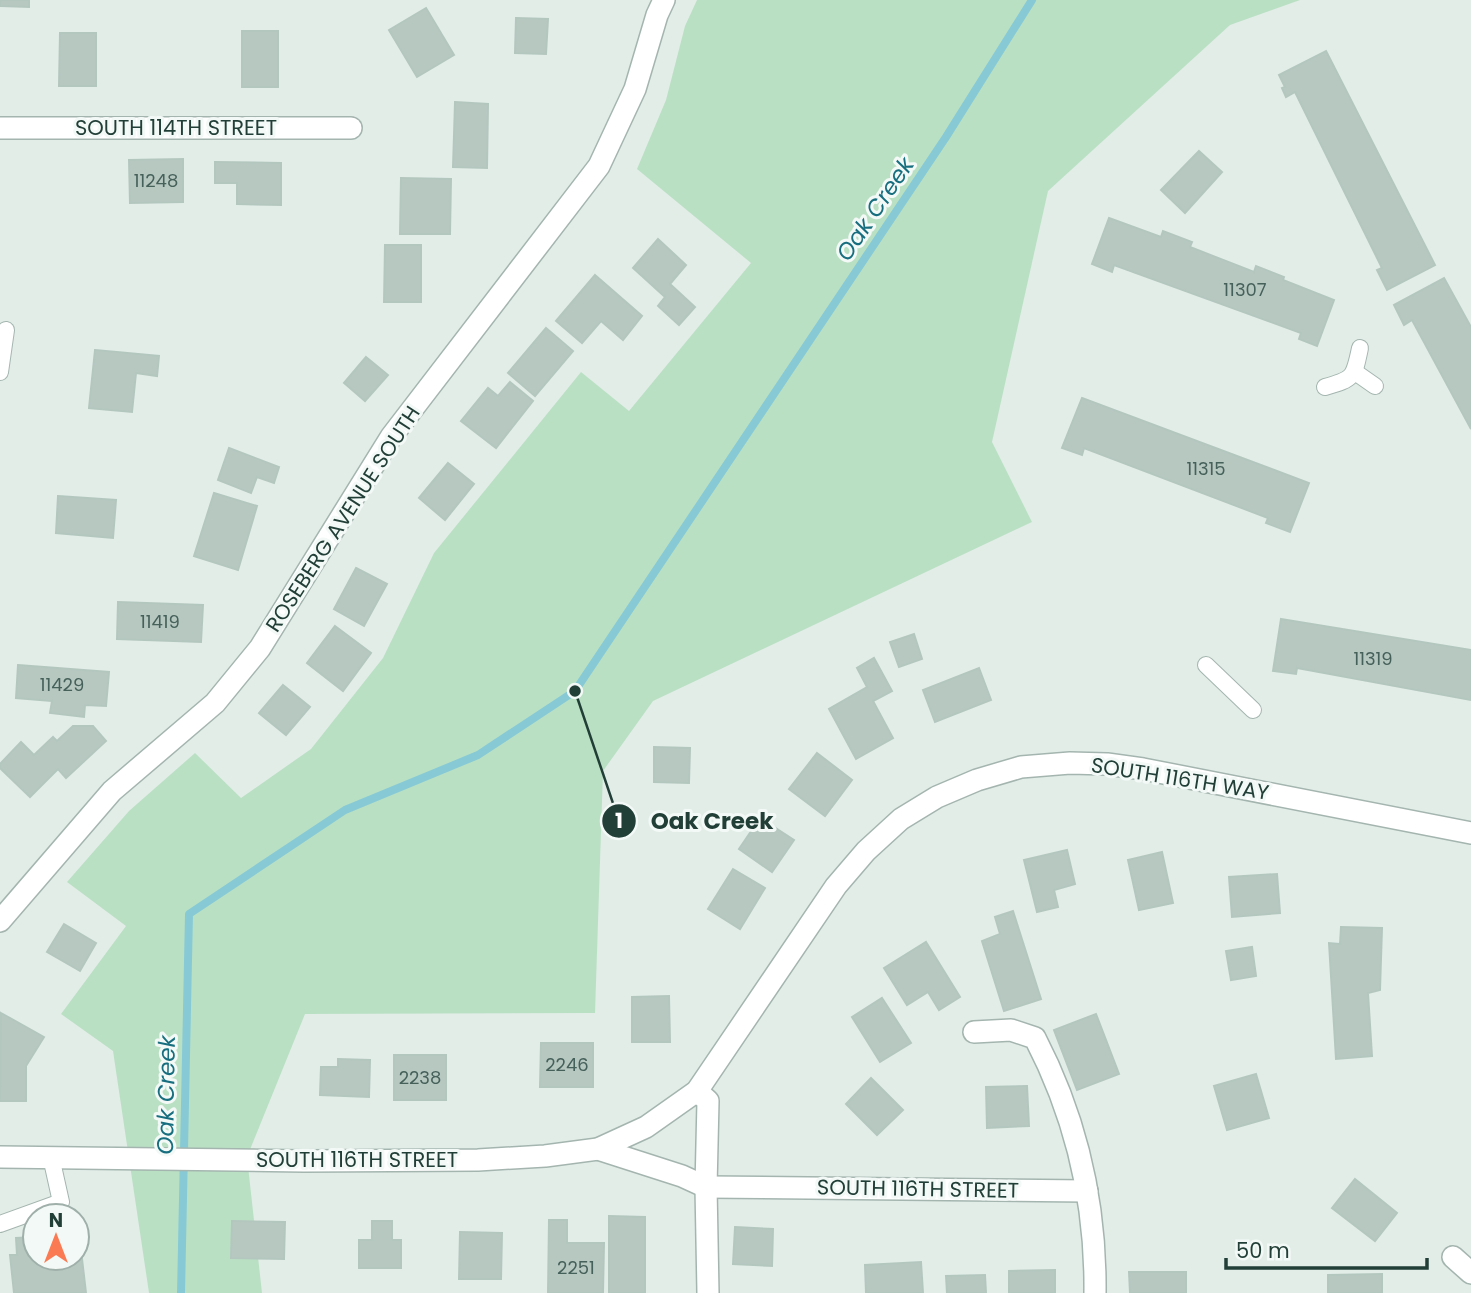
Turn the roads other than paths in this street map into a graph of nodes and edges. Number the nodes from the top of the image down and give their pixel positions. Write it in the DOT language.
graph roads {
  1 [pos="664,0"];
  2 [pos="0,128"];
  3 [pos="351,128"];
  4 [pos="6,330"];
  5 [pos="1360,348"];
  6 [pos="0,372"];
  7 [pos="1355,372"];
  8 [pos="1376,386"];
  9 [pos="1325,387"];
  10 [pos="1206,665"];
  11 [pos="1253,710"];
  12 [pos="1471,833"];
  13 [pos="0,921"];
  14 [pos="974,1032"];
  15 [pos="697,1091"];
  16 [pos="598,1149"];
  17 [pos="0,1157"];
  18 [pos="51,1157"];
  19 [pos="706,1187"];
  20 [pos="1087,1191"];
  21 [pos="0,1224"];
  22 [pos="1454,1257"];
  23 [pos="1471,1273"];
  24 [pos="708,1293"];
  25 [pos="1095,1293"];
  1 -- 13 [label="street, ROSEBERG AVENUE SOUTH"];
  2 -- 3 [label="street, SOUTH 114TH STREET"];
  4 -- 6 [label="lane"];
  5 -- 7 [label="lane"];
  7 -- 8 [label="lane"];
  7 -- 9 [label="lane"];
  10 -- 11 [label="lane"];
  12 -- 15 [label="street, SOUTH 116TH WAY"];
  14 -- 20 [label="street"];
  15 -- 16 [label="street, SOUTH 116TH STREET"];
  15 -- 19 [label="street"];
  16 -- 18 [label="street, SOUTH 116TH STREET"];
  16 -- 19 [label="street"];
  17 -- 18 [label="street, SOUTH 116TH STREET"];
  18 -- 21 [label="lane"];
  19 -- 20 [label="street, SOUTH 116TH STREET"];
  19 -- 24 [label="street"];
  20 -- 25 [label="street"];
  22 -- 23 [label="street"];
}
